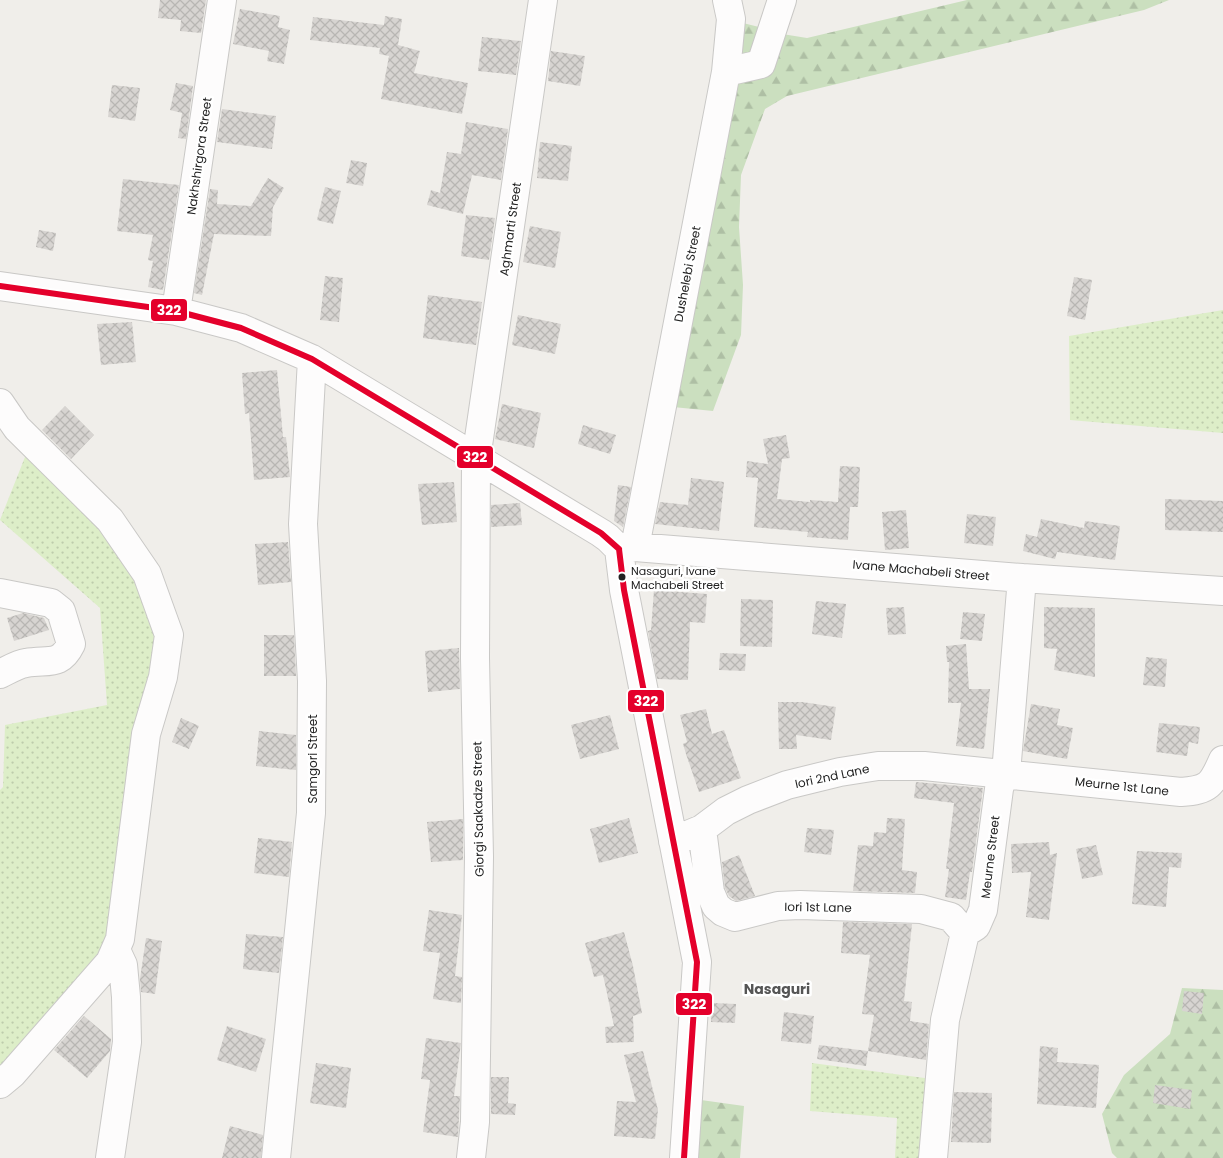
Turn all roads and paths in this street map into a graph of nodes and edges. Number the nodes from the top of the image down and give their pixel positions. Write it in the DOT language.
graph roads {
  1 [pos="222,0"];
  2 [pos="543,0"];
  3 [pos="727,0"];
  4 [pos="782,0"];
  5 [pos="726,72"];
  6 [pos="0,286"];
  7 [pos="176,311"];
  8 [pos="312,359"];
  9 [pos="0,403"];
  10 [pos="476,459"];
  11 [pos="627,548"];
  12 [pos="1022,578"];
  13 [pos="1223,591"];
  14 [pos="0,593"];
  15 [pos="0,674"];
  16 [pos="1223,760"];
  17 [pos="1004,773"];
  18 [pos="702,829"];
  19 [pos="673,841"];
  20 [pos="966,933"];
  21 [pos="116,950"];
  22 [pos="0,1084"];
  23 [pos="110,1158"];
  24 [pos="276,1158"];
  25 [pos="471,1158"];
  26 [pos="684,1158"];
  27 [pos="933,1158"];
  1 -- 7 [label="street, Nakhshirgora Street"];
  2 -- 10 [label="street, Aghmarti Street"];
  3 -- 5 [label="street, Dushelebi Street"];
  4 -- 5 [label="street"];
  5 -- 11 [label="street, Dushelebi Street"];
  6 -- 7 [label="street"];
  7 -- 8 [label="street"];
  8 -- 10 [label="street"];
  8 -- 24 [label="street, Samgori Street"];
  9 -- 21 [label="street"];
  10 -- 11 [label="street"];
  10 -- 25 [label="street, Giorgi Saakadze Street"];
  11 -- 12 [label="street, Ivane Machabeli Street"];
  11 -- 19 [label="street, Dushelebi Street"];
  12 -- 13 [label="street, Ivane Machabeli Street"];
  12 -- 17 [label="street, Meurne Street"];
  14 -- 15 [label="street"];
  16 -- 17 [label="street, Meurne 1st Lane"];
  17 -- 18 [label="street, Iori 2nd Lane"];
  17 -- 20 [label="street, Meurne Street"];
  18 -- 19 [label="street, Iori 2nd Lane"];
  18 -- 20 [label="street, Iori 1st Lane"];
  19 -- 26 [label="street, Dushelebi Street"];
  20 -- 27 [label="street, Meurne Street"];
  21 -- 22 [label="street"];
  21 -- 23 [label="street"];
}
